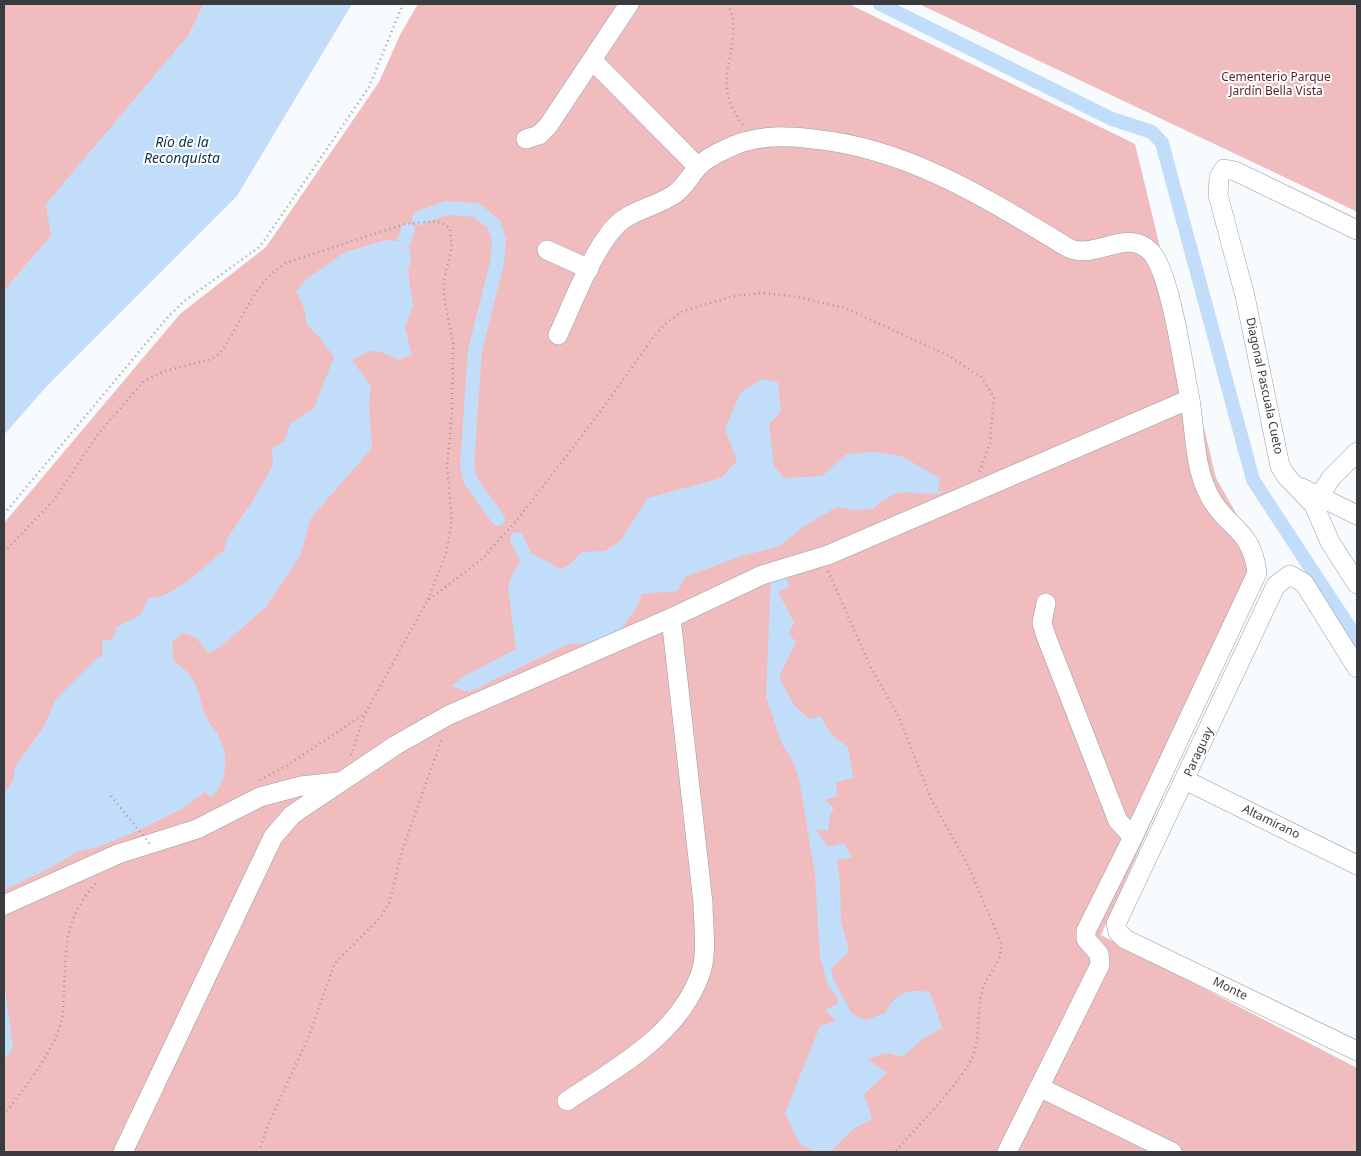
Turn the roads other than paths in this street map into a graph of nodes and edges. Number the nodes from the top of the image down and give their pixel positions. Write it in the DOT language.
graph roads {
  1 [pos="629,4"];
  2 [pos="593,61"];
  3 [pos="526,139"];
  4 [pos="698,167"];
  5 [pos="1357,230"];
  6 [pos="547,250"];
  7 [pos="589,269"];
  8 [pos="558,335"];
  9 [pos="1190,399"];
  10 [pos="1357,452"];
  11 [pos="1317,500"];
  12 [pos="1357,515"];
  13 [pos="1357,584"];
  14 [pos="1046,603"];
  15 [pos="671,618"];
  16 [pos="1357,668"];
  17 [pos="346,778"];
  18 [pos="1186,780"];
  19 [pos="256,790"];
  20 [pos="282,825"];
  21 [pos="1133,837"];
  22 [pos="1357,865"];
  23 [pos="4,905"];
  24 [pos="1118,917"];
  25 [pos="1357,1051"];
  26 [pos="1039,1087"];
  27 [pos="567,1101"];
  28 [pos="123,1152"];
  29 [pos="1007,1152"];
  30 [pos="1172,1152"];
  1 -- 2 [label="street"];
  2 -- 3 [label="street"];
  2 -- 4 [label="street"];
  4 -- 7 [label="street"];
  4 -- 9 [label="street"];
  5 -- 11 [label="street, Diagonal Pascuala Cueto"];
  6 -- 7 [label="street"];
  7 -- 8 [label="street"];
  9 -- 15 [label="street"];
  9 -- 21 [label="street"];
  10 -- 11 [label="street"];
  11 -- 12 [label="street"];
  11 -- 13 [label="street"];
  14 -- 21 [label="street"];
  15 -- 17 [label="street"];
  15 -- 27 [label="street"];
  16 -- 18 [label="street, Paraguay"];
  17 -- 19 [label="street"];
  17 -- 20 [label="street"];
  18 -- 22 [label="street, Altamirano"];
  18 -- 24 [label="street, Paraguay"];
  19 -- 20 [label="street"];
  19 -- 23 [label="street"];
  20 -- 28 [label="street"];
  21 -- 26 [label="street"];
  24 -- 25 [label="street, Monte"];
  26 -- 29 [label="street"];
  26 -- 30 [label="street"];
}
